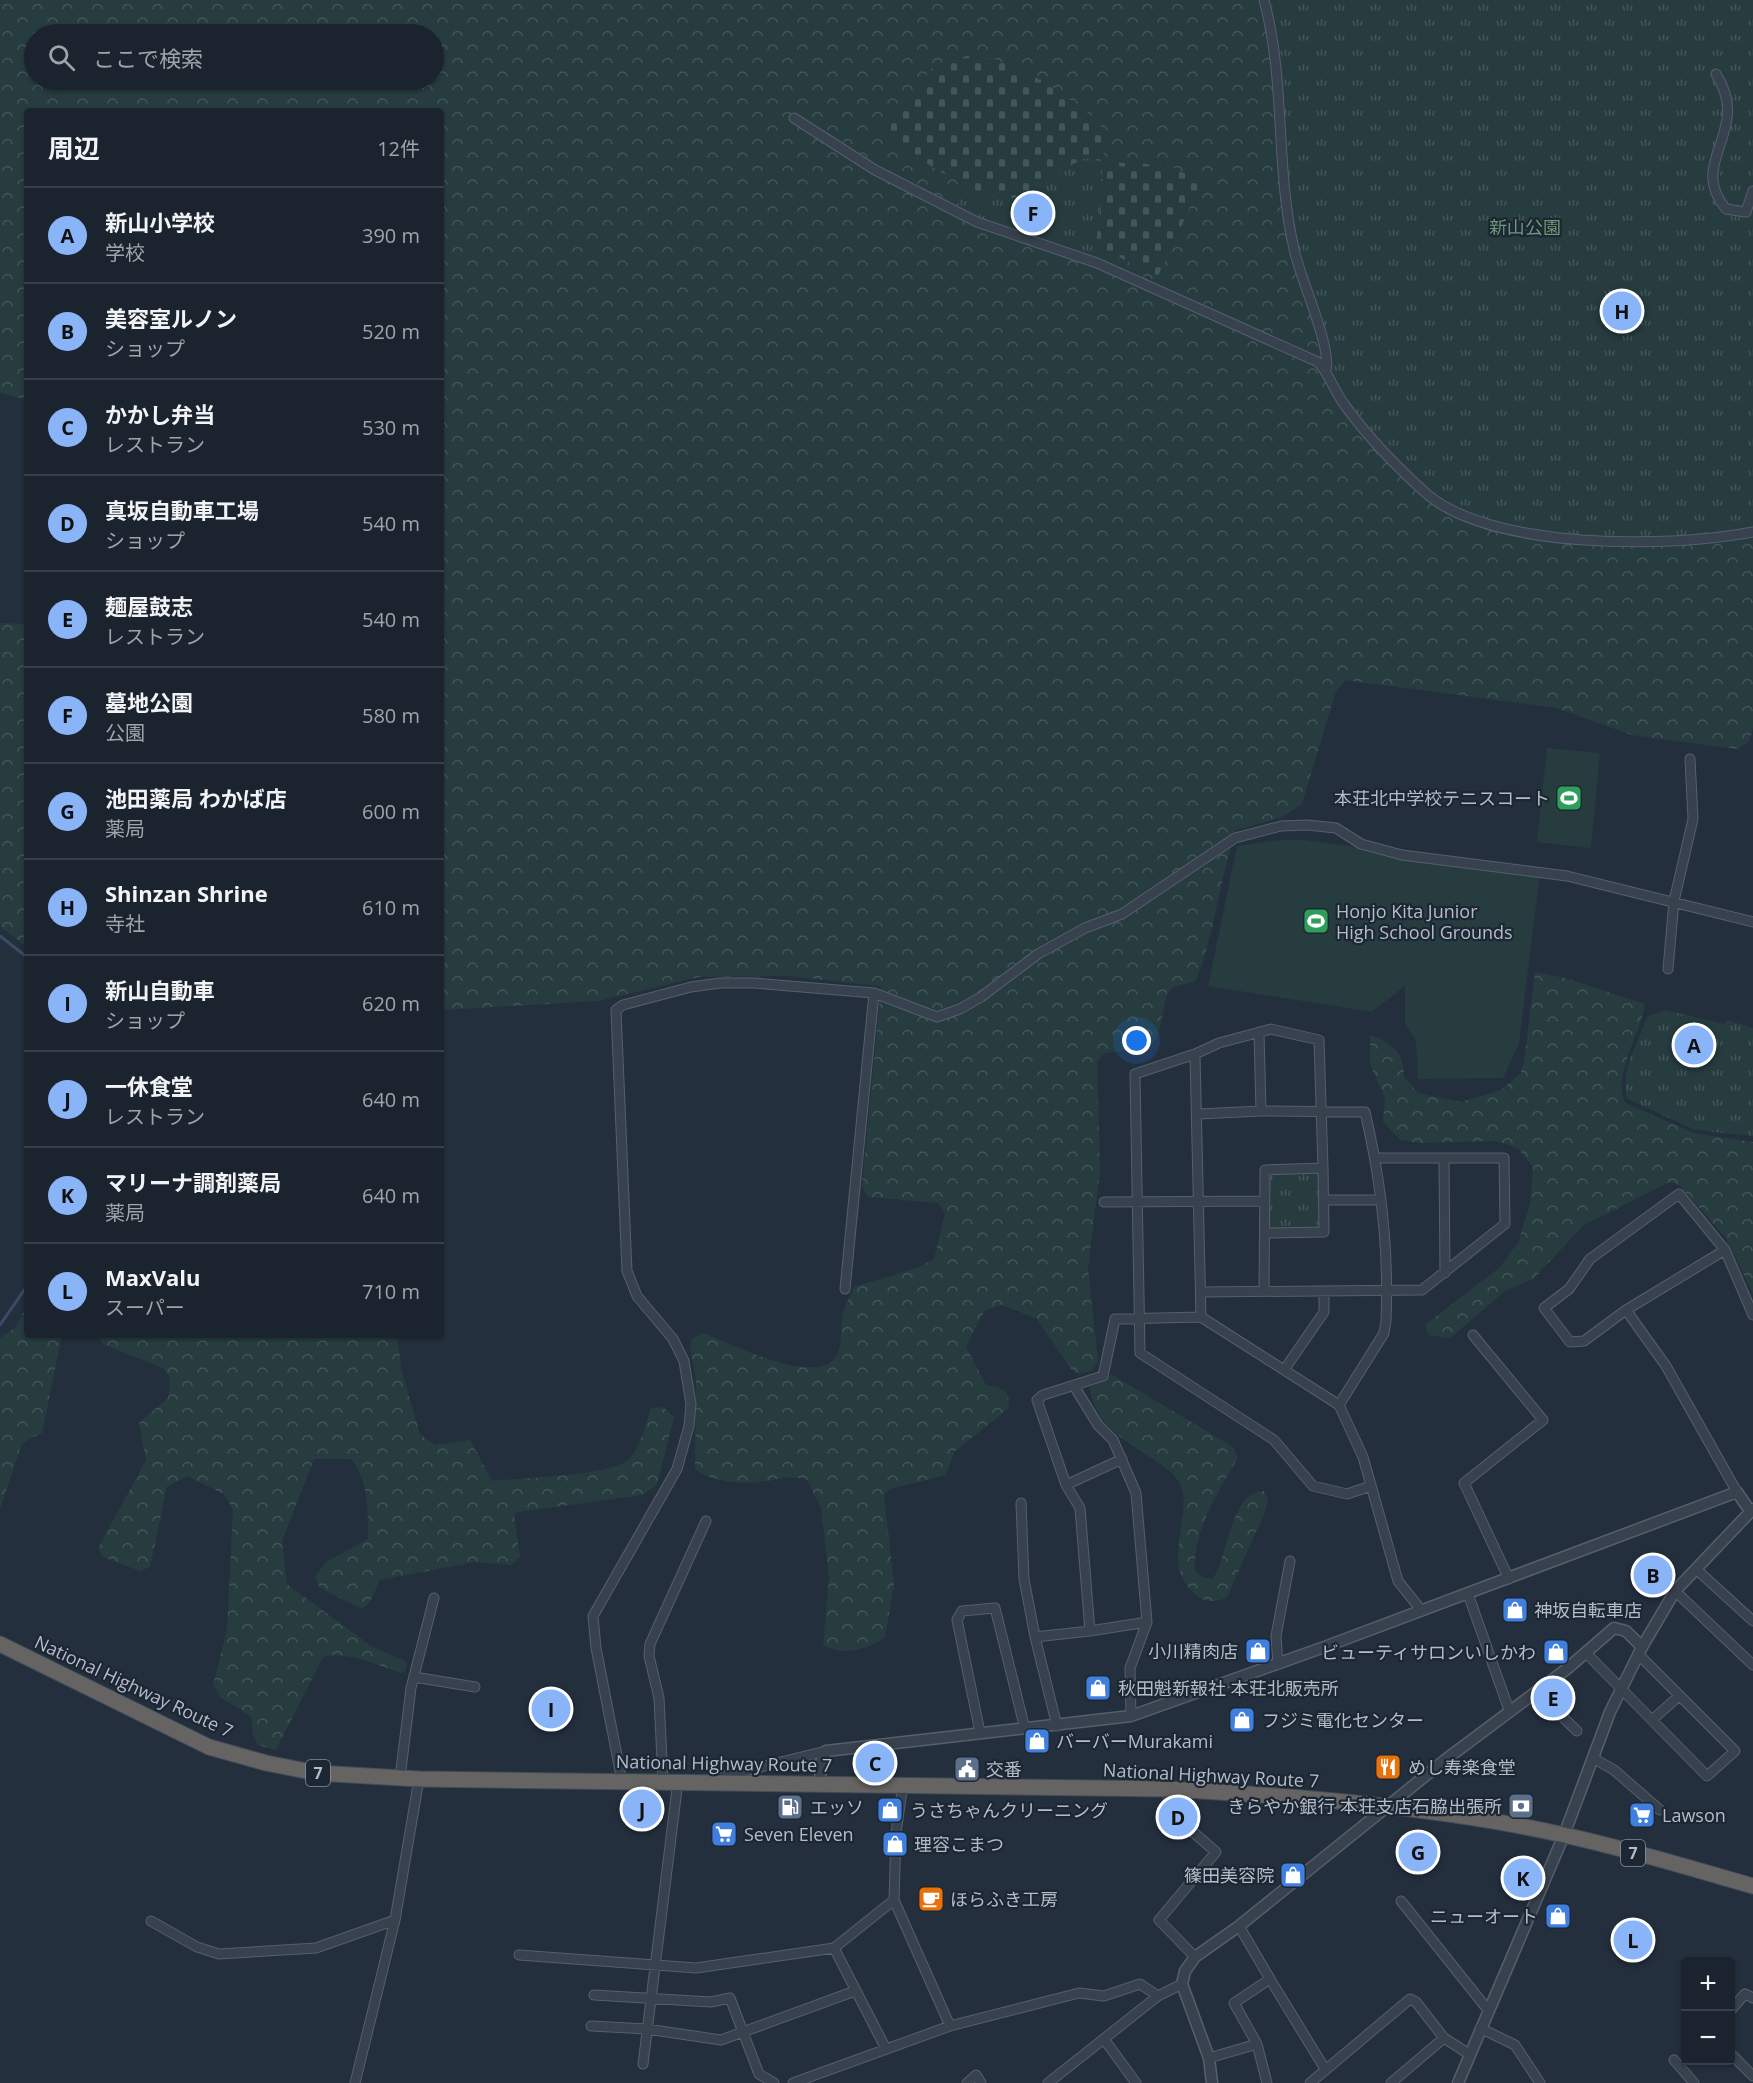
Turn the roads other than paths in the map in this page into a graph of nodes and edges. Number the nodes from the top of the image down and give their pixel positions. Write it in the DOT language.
graph roads {
  1 [pos="1264,0"];
  2 [pos="1716,74"];
  3 [pos="794,118"];
  4 [pos="1753,190"];
  5 [pos="1326,371"];
  6 [pos="1753,532"];
  7 [pos="1689,759"];
  8 [pos="1674,901"];
  9 [pos="1753,922"];
  10 [pos="1668,969"];
  11 [pos="874,993"];
  12 [pos="1259,1032"];
  13 [pos="1196,1054"];
  14 [pos="1261,1111"];
  15 [pos="1322,1111"];
  16 [pos="1199,1114"];
  17 [pos="1376,1158"];
  18 [pos="1444,1159"];
  19 [pos="1323,1168"];
  20 [pos="1324,1200"];
  21 [pos="1382,1200"];
  22 [pos="1139,1201"];
  23 [pos="1265,1201"];
  24 [pos="1104,1202"];
  25 [pos="1201,1202"];
  26 [pos="1264,1233"];
  27 [pos="1725,1251"];
  28 [pos="1444,1273"];
  29 [pos="845,1289"];
  30 [pos="1264,1291"];
  31 [pos="1324,1291"];
  32 [pos="1200,1292"];
  33 [pos="1386,1292"];
  34 [pos="1626,1310"];
  35 [pos="1753,1315"];
  36 [pos="1201,1317"];
  37 [pos="1140,1319"];
  38 [pos="1473,1335"];
  39 [pos="1284,1370"];
  40 [pos="1074,1386"];
  41 [pos="1340,1405"];
  42 [pos="1122,1459"];
  43 [pos="1066,1485"];
  44 [pos="1371,1486"];
  45 [pos="1737,1492"];
  46 [pos="1021,1503"];
  47 [pos="1751,1510"];
  48 [pos="706,1521"];
  49 [pos="1290,1561"];
  50 [pos="1696,1569"];
  51 [pos="1509,1579"];
  52 [pos="1675,1591"];
  53 [pos="1468,1594"];
  54 [pos="434,1598"];
  55 [pos="1422,1611"];
  56 [pos="1753,1621"];
  57 [pos="1147,1622"];
  58 [pos="1090,1631"];
  59 [pos="1035,1637"];
  60 [pos="0,1644"];
  61 [pos="1640,1651"];
  62 [pos="1586,1653"];
  63 [pos="1278,1664"];
  64 [pos="1753,1665"];
  65 [pos="414,1677"];
  66 [pos="475,1687"];
  67 [pos="1621,1690"];
  68 [pos="1536,1691"];
  69 [pos="1679,1696"];
  70 [pos="1509,1710"];
  71 [pos="1131,1716"];
  72 [pos="1652,1720"];
  73 [pos="1057,1726"];
  74 [pos="1025,1729"];
  75 [pos="1577,1731"];
  76 [pos="980,1732"];
  77 [pos="826,1751"];
  78 [pos="1593,1758"];
  79 [pos="400,1778"];
  80 [pos="419,1779"];
  81 [pos="622,1781"];
  82 [pos="671,1781"];
  83 [pos="699,1782"];
  84 [pos="820,1783"];
  85 [pos="903,1784"];
  86 [pos="1167,1789"];
  87 [pos="1386,1808"];
  88 [pos="1660,1810"];
  89 [pos="1563,1835"];
  90 [pos="1753,1886"];
  91 [pos="894,1900"];
  92 [pos="1401,1901"];
  93 [pos="395,1920"];
  94 [pos="151,1921"];
  95 [pos="1239,1926"];
  96 [pos="834,1948"];
  97 [pos="519,1955"];
  98 [pos="1195,1957"];
  99 [pos="655,1966"];
  100 [pos="1270,1979"];
  101 [pos="1182,1984"];
  102 [pos="855,1991"];
  103 [pos="594,1995"];
  104 [pos="1158,1996"];
  105 [pos="650,1998"];
  106 [pos="1753,1998"];
  107 [pos="1735,2006"];
  108 [pos="1488,2010"];
  109 [pos="591,2026"];
  110 [pos="950,2026"];
  111 [pos="1480,2028"];
  112 [pos="647,2029"];
  113 [pos="742,2033"];
  114 [pos="1444,2038"];
  115 [pos="1104,2039"];
  116 [pos="1257,2044"];
  117 [pos="885,2047"];
  118 [pos="1469,2054"];
  119 [pos="1735,2057"];
  120 [pos="1209,2058"];
  121 [pos="1674,2060"];
  122 [pos="643,2064"];
  123 [pos="1325,2069"];
  124 [pos="1689,2081"];
  125 [pos="355,2083"];
  126 [pos="774,2083"];
  127 [pos="793,2083"];
  128 [pos="967,2083"];
  129 [pos="981,2083"];
  130 [pos="1048,2083"];
  131 [pos="1136,2083"];
  132 [pos="1212,2083"];
  133 [pos="1267,2083"];
  134 [pos="1310,2083"];
  135 [pos="1391,2083"];
  136 [pos="1458,2083"];
  137 [pos="1540,2083"];
  138 [pos="1747,2083"];
  1 -- 5 [label="street"];
  2 -- 4 [label="street"];
  3 -- 5 [label="street"];
  5 -- 6 [label="street"];
  7 -- 8 [label="street"];
  8 -- 9 [label="street"];
  8 -- 10 [label="street"];
  8 -- 11 [label="street"];
  11 -- 29 [label="street"];
  11 -- 81 [label="street"];
  12 -- 13 [label="street"];
  12 -- 14 [label="street"];
  12 -- 15 [label="street"];
  13 -- 16 [label="street"];
  13 -- 22 [label="street"];
  14 -- 15 [label="street"];
  14 -- 16 [label="street"];
  15 -- 17 [label="street"];
  15 -- 19 [label="street"];
  16 -- 25 [label="street"];
  17 -- 18 [label="street"];
  17 -- 21 [label="street"];
  18 -- 28 [label="street"];
  18 -- 28 [label="street"];
  19 -- 20 [label="street"];
  19 -- 23 [label="street"];
  20 -- 21 [label="street"];
  20 -- 26 [label="street"];
  21 -- 33 [label="street"];
  22 -- 24 [label="street"];
  22 -- 25 [label="street"];
  22 -- 37 [label="street"];
  23 -- 25 [label="street"];
  23 -- 26 [label="street"];
  25 -- 32 [label="street"];
  26 -- 30 [label="street"];
  27 -- 34 [label="street"];
  27 -- 34 [label="street"];
  27 -- 35 [label="street"];
  28 -- 33 [label="street"];
  30 -- 31 [label="street"];
  30 -- 32 [label="street"];
  31 -- 33 [label="street"];
  31 -- 39 [label="street"];
  32 -- 36 [label="street"];
  33 -- 41 [label="street"];
  34 -- 45 [label="street"];
  36 -- 37 [label="street"];
  36 -- 39 [label="street"];
  37 -- 40 [label="street"];
  37 -- 44 [label="street"];
  38 -- 51 [label="street"];
  39 -- 41 [label="street"];
  40 -- 42 [label="street"];
  40 -- 43 [label="street"];
  41 -- 44 [label="street"];
  42 -- 43 [label="street"];
  42 -- 57 [label="street"];
  43 -- 58 [label="street"];
  44 -- 55 [label="street"];
  45 -- 47 [label="street"];
  45 -- 51 [label="street"];
  46 -- 59 [label="street"];
  47 -- 50 [label="street"];
  48 -- 82 [label="street"];
  49 -- 63 [label="street"];
  50 -- 52 [label="street"];
  50 -- 56 [label="street"];
  51 -- 53 [label="street"];
  52 -- 61 [label="street"];
  52 -- 64 [label="street"];
  53 -- 55 [label="street"];
  53 -- 70 [label="street"];
  54 -- 65 [label="street"];
  55 -- 63 [label="street"];
  57 -- 58 [label="street"];
  57 -- 71 [label="street"];
  58 -- 59 [label="street"];
  59 -- 73 [label="street"];
  60 -- 79 [label="highway, National Highway Route 7 / 7"];
  61 -- 62 [label="street"];
  61 -- 67 [label="street"];
  61 -- 69 [label="street"];
  62 -- 67 [label="street"];
  62 -- 68 [label="street"];
  63 -- 71 [label="street"];
  65 -- 66 [label="street"];
  65 -- 79 [label="street"];
  67 -- 72 [label="street"];
  67 -- 78 [label="street"];
  68 -- 70 [label="street"];
  68 -- 75 [label="street"];
  69 -- 72 [label="street"];
  69 -- 72 [label="street"];
  70 -- 87 [label="street"];
  71 -- 73 [label="street"];
  73 -- 74 [label="street"];
  74 -- 76 [label="street"];
  74 -- 76 [label="street"];
  76 -- 77 [label="street"];
  77 -- 83 [label="street"];
  77 -- 84 [label="street"];
  78 -- 88 [label="street"];
  78 -- 89 [label="street"];
  79 -- 80 [label="highway, National Highway Route 7 / 7"];
  80 -- 81 [label="highway, National Highway Route 7 / 7"];
  80 -- 93 [label="street"];
  81 -- 82 [label="highway, National Highway Route 7 / 7"];
  82 -- 83 [label="highway, National Highway Route 7 / 7"];
  82 -- 99 [label="street"];
  83 -- 84 [label="highway, National Highway Route 7 / 7"];
  84 -- 85 [label="highway, National Highway Route 7 / 7"];
  85 -- 86 [label="highway, National Highway Route 7 / 7"];
  85 -- 91 [label="street"];
  86 -- 87 [label="highway, National Highway Route 7 / 7"];
  86 -- 98 [label="street"];
  87 -- 89 [label="highway, National Highway Route 7 / 7"];
  87 -- 95 [label="street"];
  89 -- 90 [label="highway, National Highway Route 7 / 7"];
  89 -- 108 [label="street"];
  91 -- 96 [label="street"];
  91 -- 110 [label="street"];
  92 -- 108 [label="street"];
  93 -- 94 [label="street"];
  93 -- 125 [label="street"];
  95 -- 98 [label="street"];
  95 -- 100 [label="street"];
  96 -- 99 [label="street"];
  96 -- 102 [label="street"];
  97 -- 99 [label="street"];
  98 -- 101 [label="street"];
  99 -- 105 [label="street"];
  100 -- 116 [label="street"];
  100 -- 123 [label="street"];
  101 -- 104 [label="street"];
  101 -- 120 [label="street"];
  102 -- 113 [label="street"];
  102 -- 117 [label="street"];
  103 -- 105 [label="street"];
  104 -- 110 [label="street"];
  104 -- 115 [label="street"];
  105 -- 112 [label="street"];
  105 -- 113 [label="street"];
  106 -- 107 [label="street"];
  108 -- 111 [label="street"];
  109 -- 112 [label="street"];
  110 -- 117 [label="street"];
  111 -- 118 [label="street"];
  111 -- 137 [label="street"];
  112 -- 113 [label="street"];
  112 -- 122 [label="street"];
  113 -- 126 [label="street"];
  114 -- 118 [label="street"];
  114 -- 123 [label="street"];
  114 -- 135 [label="street"];
  115 -- 130 [label="street"];
  115 -- 131 [label="street"];
  116 -- 120 [label="street"];
  116 -- 133 [label="street"];
  117 -- 127 [label="street"];
  118 -- 136 [label="street"];
  119 -- 138 [label="street"];
  120 -- 132 [label="street"];
  121 -- 124 [label="street"];
  123 -- 134 [label="street"];
  128 -- 129 [label="street"];
}
